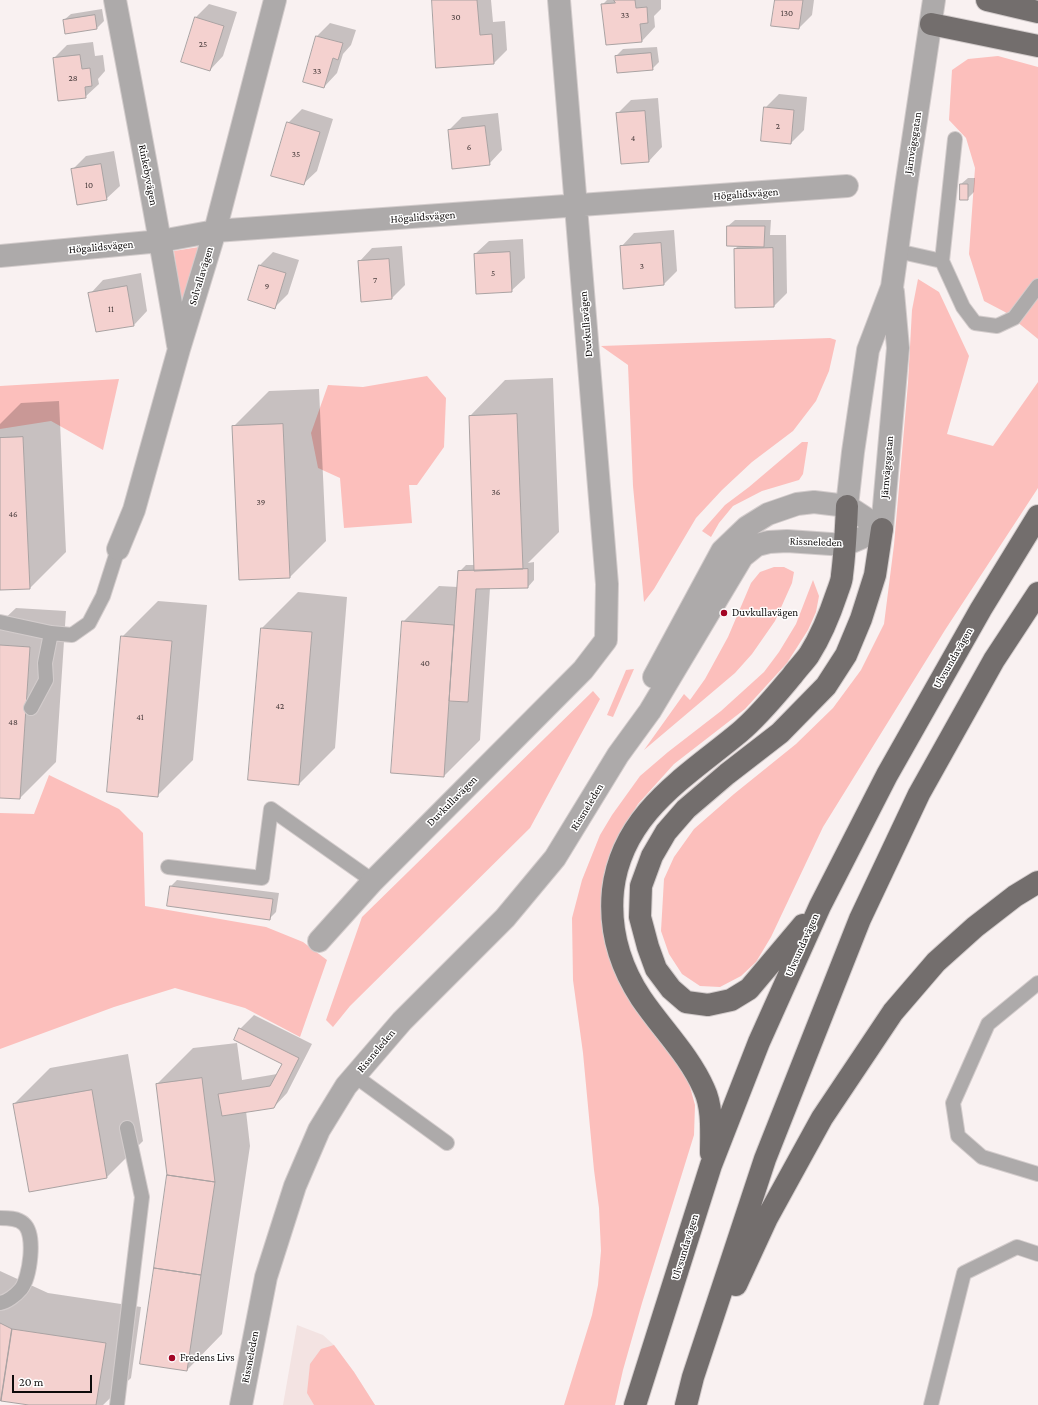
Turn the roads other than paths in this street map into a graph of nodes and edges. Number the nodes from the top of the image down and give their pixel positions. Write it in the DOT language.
graph roads {
  1 [pos="115,0"];
  2 [pos="275,0"];
  3 [pos="559,0"];
  4 [pos="934,0"];
  5 [pos="987,0"];
  6 [pos="1038,12"];
  7 [pos="931,24"];
  8 [pos="1038,46"];
  9 [pos="955,139"];
  10 [pos="847,186"];
  11 [pos="576,206"];
  12 [pos="215,231"];
  13 [pos="161,241"];
  14 [pos="897,251"];
  15 [pos="0,256"];
  16 [pos="942,261"];
  17 [pos="1038,286"];
  18 [pos="892,287"];
  19 [pos="179,349"];
  20 [pos="847,506"];
  21 [pos="1038,516"];
  22 [pos="882,529"];
  23 [pos="844,545"];
  24 [pos="118,548"];
  25 [pos="1038,593"];
  26 [pos="0,622"];
  27 [pos="51,633"];
  28 [pos="32,708"];
  29 [pos="618,755"];
  30 [pos="168,867"];
  31 [pos="373,881"];
  32 [pos="1038,882"];
  33 [pos="820,906"];
  34 [pos="319,941"];
  35 [pos="1038,983"];
  36 [pos="355,1076"];
  37 [pos="127,1128"];
  38 [pos="447,1143"];
  39 [pos="710,1165"];
  40 [pos="1038,1174"];
  41 [pos="0,1218"];
  42 [pos="1038,1254"];
  43 [pos="0,1303"];
  44 [pos="693,1377"];
  45 [pos="117,1405"];
  46 [pos="241,1405"];
  47 [pos="635,1405"];
  48 [pos="686,1405"];
  49 [pos="931,1405"];
  1 -- 13 [label="street, Rinkebyvägen"];
  2 -- 12 [label="street, Solvallavägen"];
  3 -- 11 [label="street, Duvkullavägen"];
  4 -- 7 [label="street, Järnvägsgatan"];
  5 -- 6 [label="main road"];
  7 -- 8 [label="main road"];
  7 -- 14 [label="street, Järnvägsgatan"];
  9 -- 16 [label="lane"];
  10 -- 11 [label="street, Högalidsvägen"];
  11 -- 12 [label="street, Högalidsvägen"];
  11 -- 31 [label="street, Duvkullavägen"];
  12 -- 13 [label="street, Högalidsvägen"];
  12 -- 19 [label="street, Solvallavägen"];
  13 -- 15 [label="street, Högalidsvägen"];
  13 -- 19 [label="street, Rinkebyvägen"];
  14 -- 16 [label="lane"];
  14 -- 18 [label="street, Järnvägsgatan"];
  16 -- 17 [label="lane"];
  18 -- 20 [label="street, Järnvägsgatan"];
  18 -- 22 [label="street, Järnvägsgatan"];
  19 -- 24 [label="street, Solvallavägen"];
  20 -- 22 [label="street, Rissneleden"];
  20 -- 23 [label="main road"];
  20 -- 29 [label="street, Rissneleden"];
  21 -- 33 [label="main road, Ulvsundavägen"];
  22 -- 23 [label="street, Rissneleden"];
  22 -- 33 [label="main road"];
  23 -- 29 [label="street, Rissneleden"];
  23 -- 39 [label="main road"];
  24 -- 27 [label="lane"];
  25 -- 44 [label="main road"];
  26 -- 27 [label="lane"];
  27 -- 28 [label="lane"];
  29 -- 36 [label="street, Rissneleden"];
  30 -- 31 [label="lane"];
  31 -- 34 [label="street, Duvkullavägen"];
  32 -- 44 [label="main road"];
  33 -- 39 [label="main road, Ulvsundavägen"];
  35 -- 40 [label="lane"];
  36 -- 38 [label="lane"];
  36 -- 46 [label="street, Rissneleden"];
  37 -- 45 [label="lane"];
  39 -- 47 [label="main road, Ulvsundavägen"];
  41 -- 43 [label="lane"];
  42 -- 49 [label="lane"];
  44 -- 48 [label="main road"];
}
